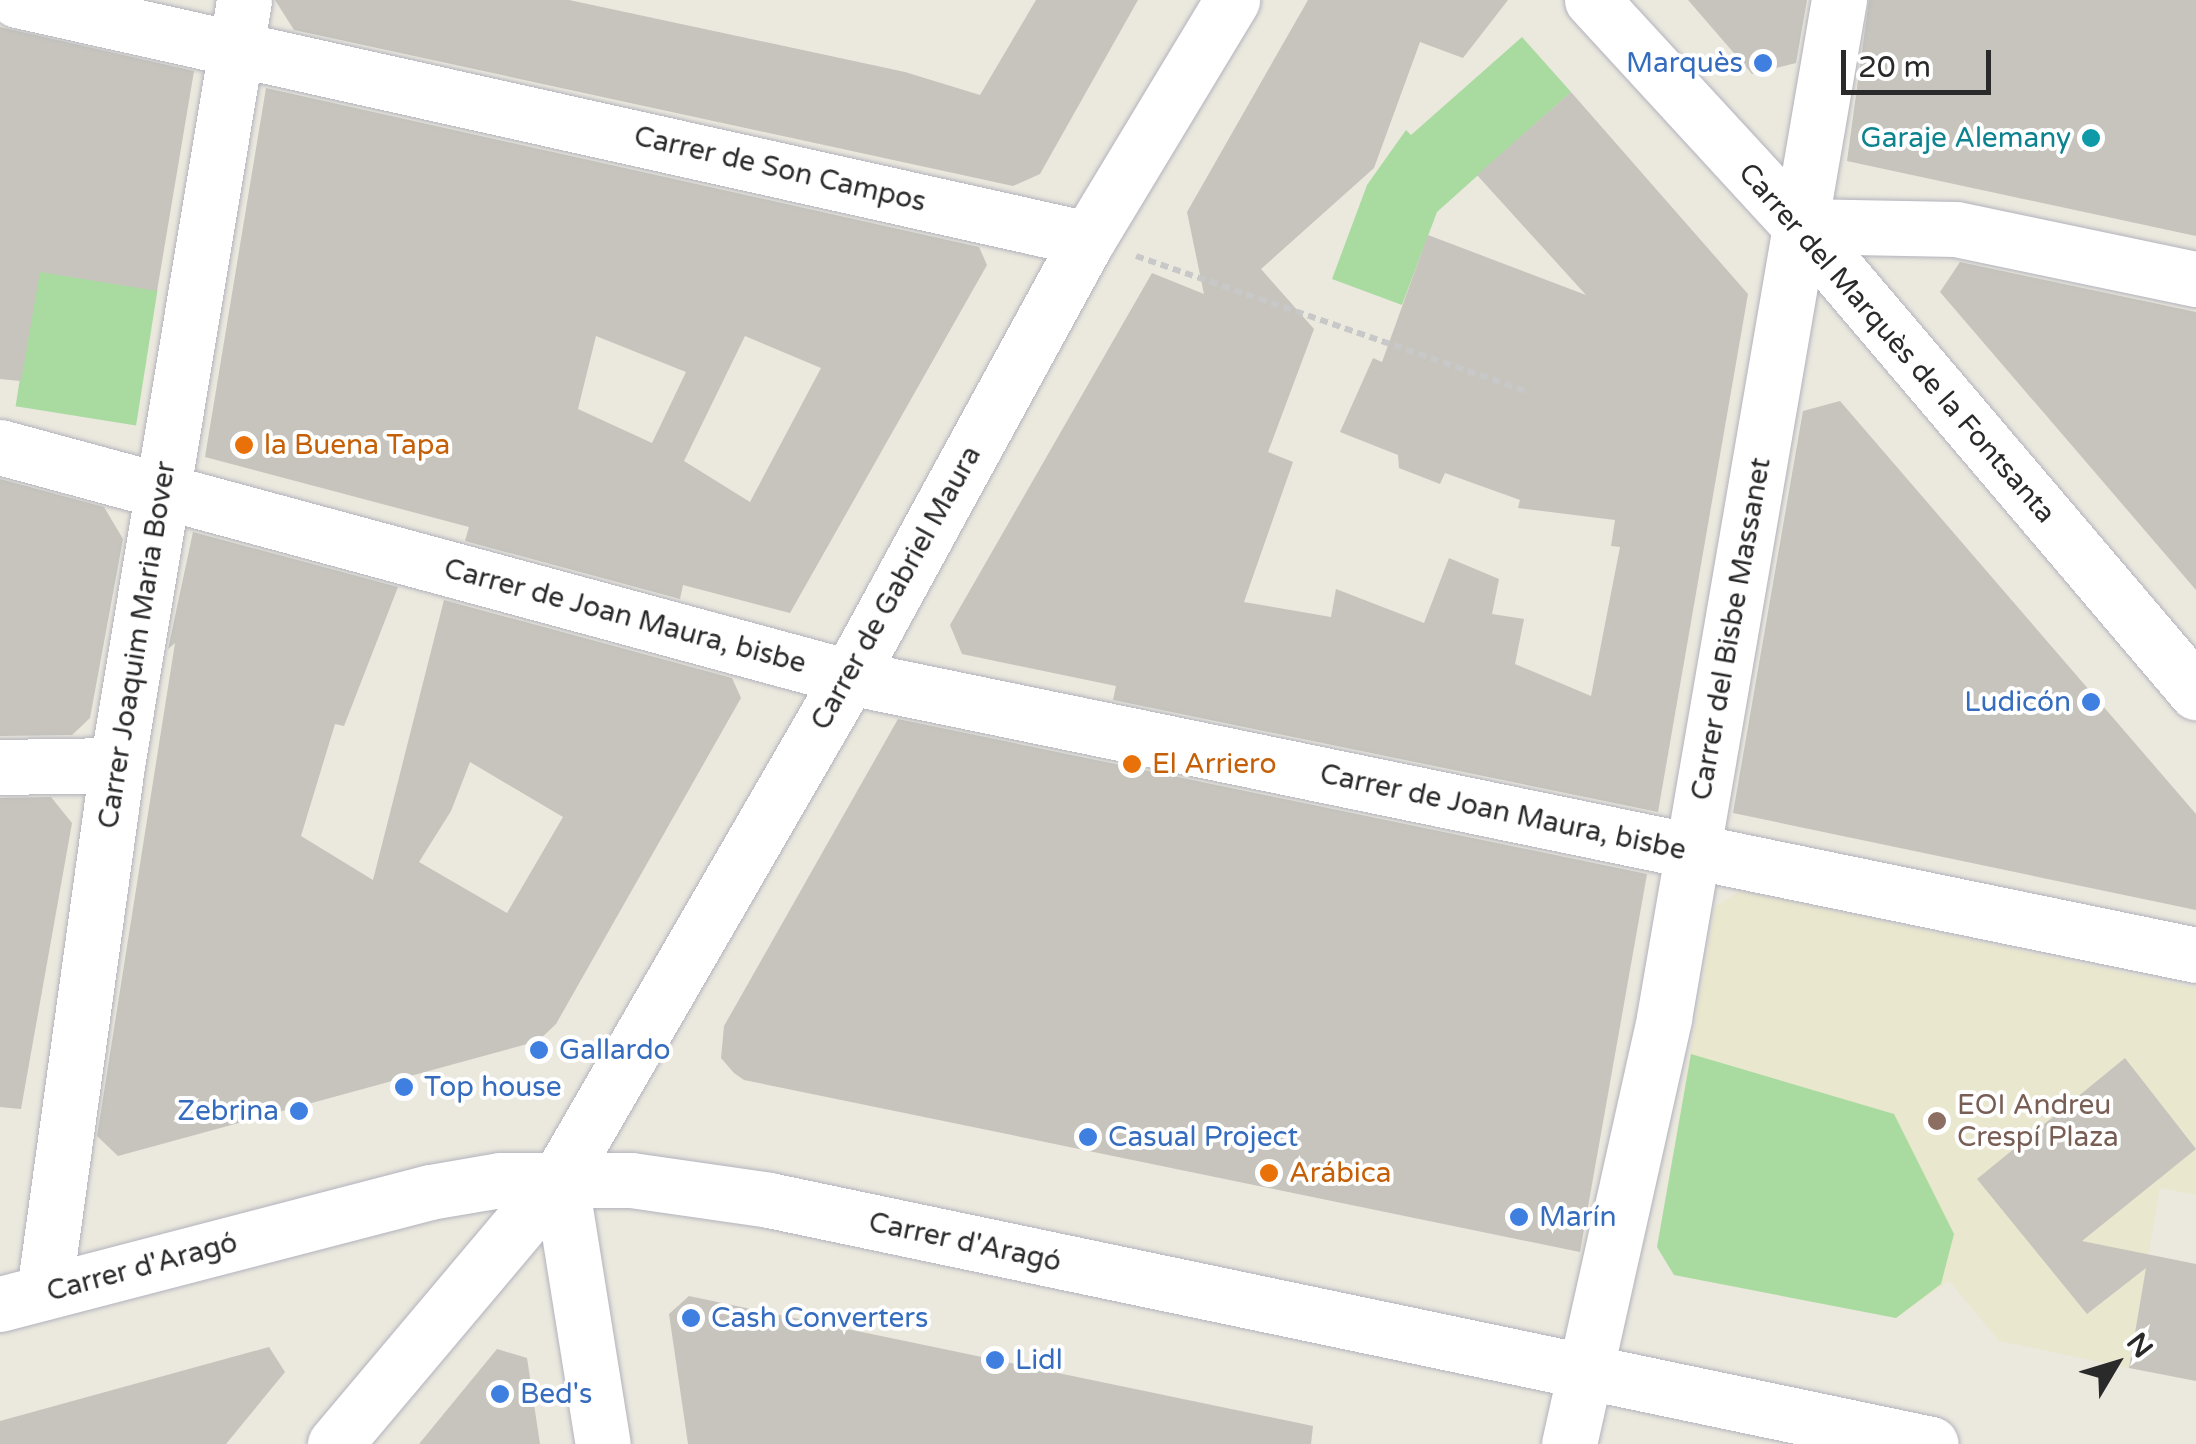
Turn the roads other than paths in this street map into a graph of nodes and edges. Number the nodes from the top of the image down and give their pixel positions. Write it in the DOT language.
graph roads {
  1 [pos="17,0"];
  2 [pos="1232,0"];
  3 [pos="1592,0"];
  4 [pos="1839,0"];
  5 [pos="240,23"];
  6 [pos="1800,226"];
  7 [pos="1088,239"];
  8 [pos="2196,278"];
  9 [pos="0,447"];
  10 [pos="162,490"];
  11 [pos="848,676"];
  12 [pos="2196,692"];
  13 [pos="117,764"];
  14 [pos="0,767"];
  15 [pos="1692,852"];
  16 [pos="2196,955"];
  17 [pos="560,1176"];
  18 [pos="22,1298"];
  19 [pos="1585,1372"];
  20 [pos="335,1444"];
  21 [pos="603,1444"];
  22 [pos="1569,1444"];
  23 [pos="1931,1444"];
  1 -- 5 [label="street, Carrer de Son Campos"];
  2 -- 7 [label="street, Carrer de Gabriel Maura"];
  3 -- 6 [label="street, Carrer del Marquès de la Fontsanta"];
  4 -- 6 [label="street, Carrer del Bisbe Massanet"];
  5 -- 7 [label="street, Carrer de Son Campos"];
  5 -- 10 [label="street, Carrer Joaquim Maria Bover"];
  6 -- 8 [label="street"];
  6 -- 12 [label="street, Carrer del Marquès de la Fontsanta"];
  6 -- 15 [label="street, Carrer del Bisbe Massanet"];
  7 -- 11 [label="street, Carrer de Gabriel Maura"];
  9 -- 10 [label="street, Carrer de Joan Maura, bisbe"];
  10 -- 11 [label="street, Carrer de Joan Maura, bisbe"];
  10 -- 13 [label="street, Carrer Joaquim Maria Bover"];
  11 -- 15 [label="street, Carrer de Joan Maura, bisbe"];
  11 -- 17 [label="street, Carrer de Gabriel Maura"];
  13 -- 14 [label="street"];
  13 -- 18 [label="street, Carrer Joaquim Maria Bover"];
  15 -- 16 [label="street, Carrer de Joan Maura, bisbe"];
  15 -- 19 [label="street, Carrer del Bisbe Massanet"];
  17 -- 18 [label="street, Carrer d'Aragó"];
  17 -- 19 [label="street, Carrer d'Aragó"];
  17 -- 20 [label="street, Carrer de Gabriel Maura"];
  17 -- 21 [label="street"];
  19 -- 22 [label="street, Carrer del Bisbe Massanet"];
  19 -- 23 [label="street, Carrer d'Aragó"];
}
